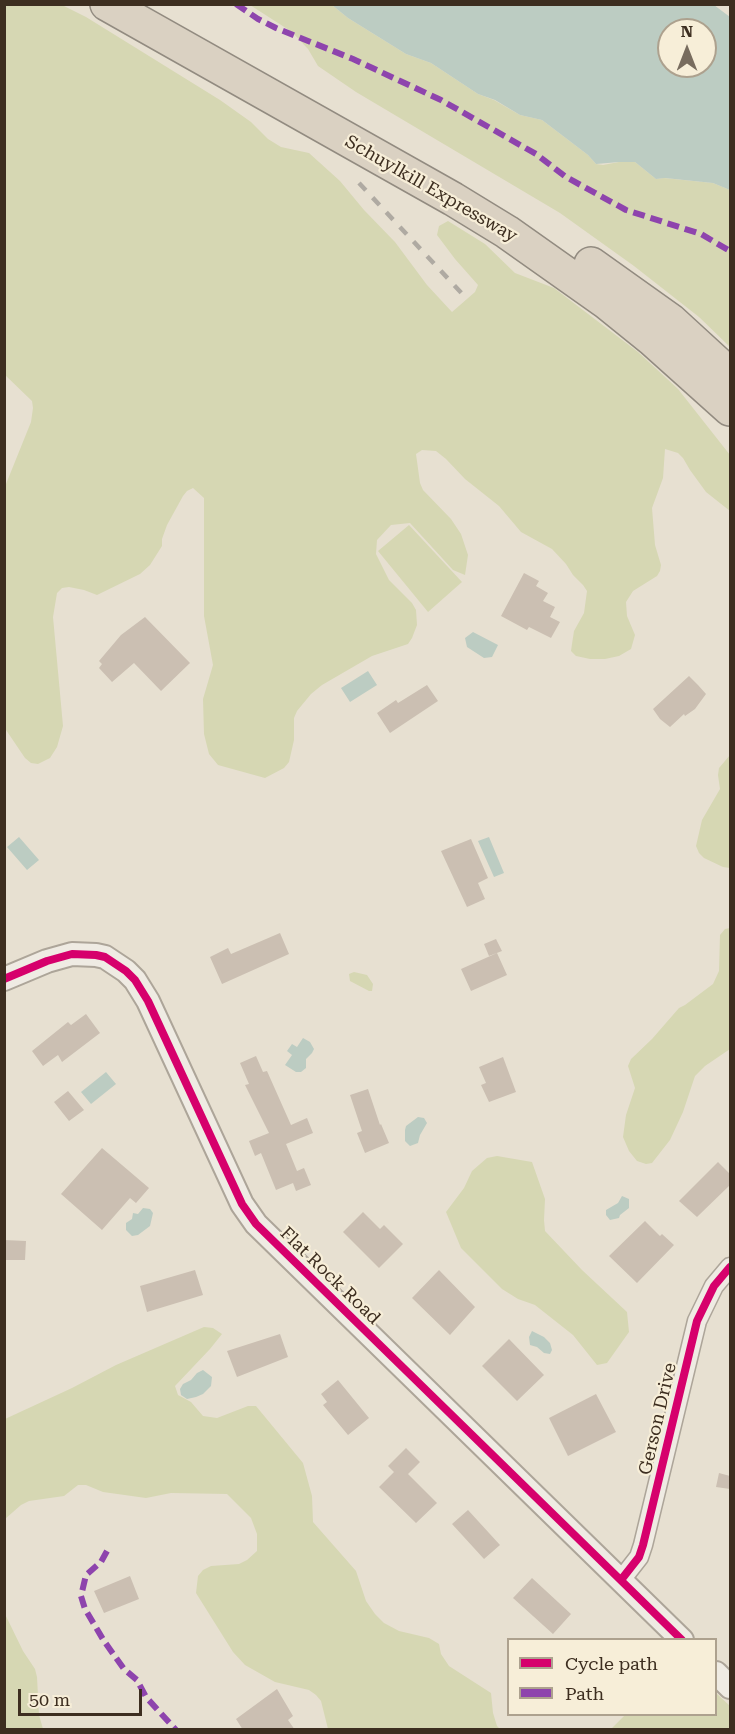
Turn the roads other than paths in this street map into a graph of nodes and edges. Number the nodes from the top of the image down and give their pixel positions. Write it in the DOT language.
graph roads {
  1 [pos="107,4"];
  2 [pos="152,4"];
  3 [pos="730,375"];
  4 [pos="730,410"];
  5 [pos="4,979"];
  6 [pos="730,1267"];
  7 [pos="621,1580"];
  8 [pos="680,1638"];
  9 [pos="717,1673"];
  10 [pos="730,1687"];
  1 -- 4 [label="highway, Schuylkill Expressway"];
  2 -- 3 [label="highway, Schuylkill Expressway"];
  5 -- 7 [label="street, Flat Rock Road"];
  6 -- 7 [label="street, Gerson Drive"];
  7 -- 8 [label="street, Flat Rock Road"];
  9 -- 10 [label="street"];
}
